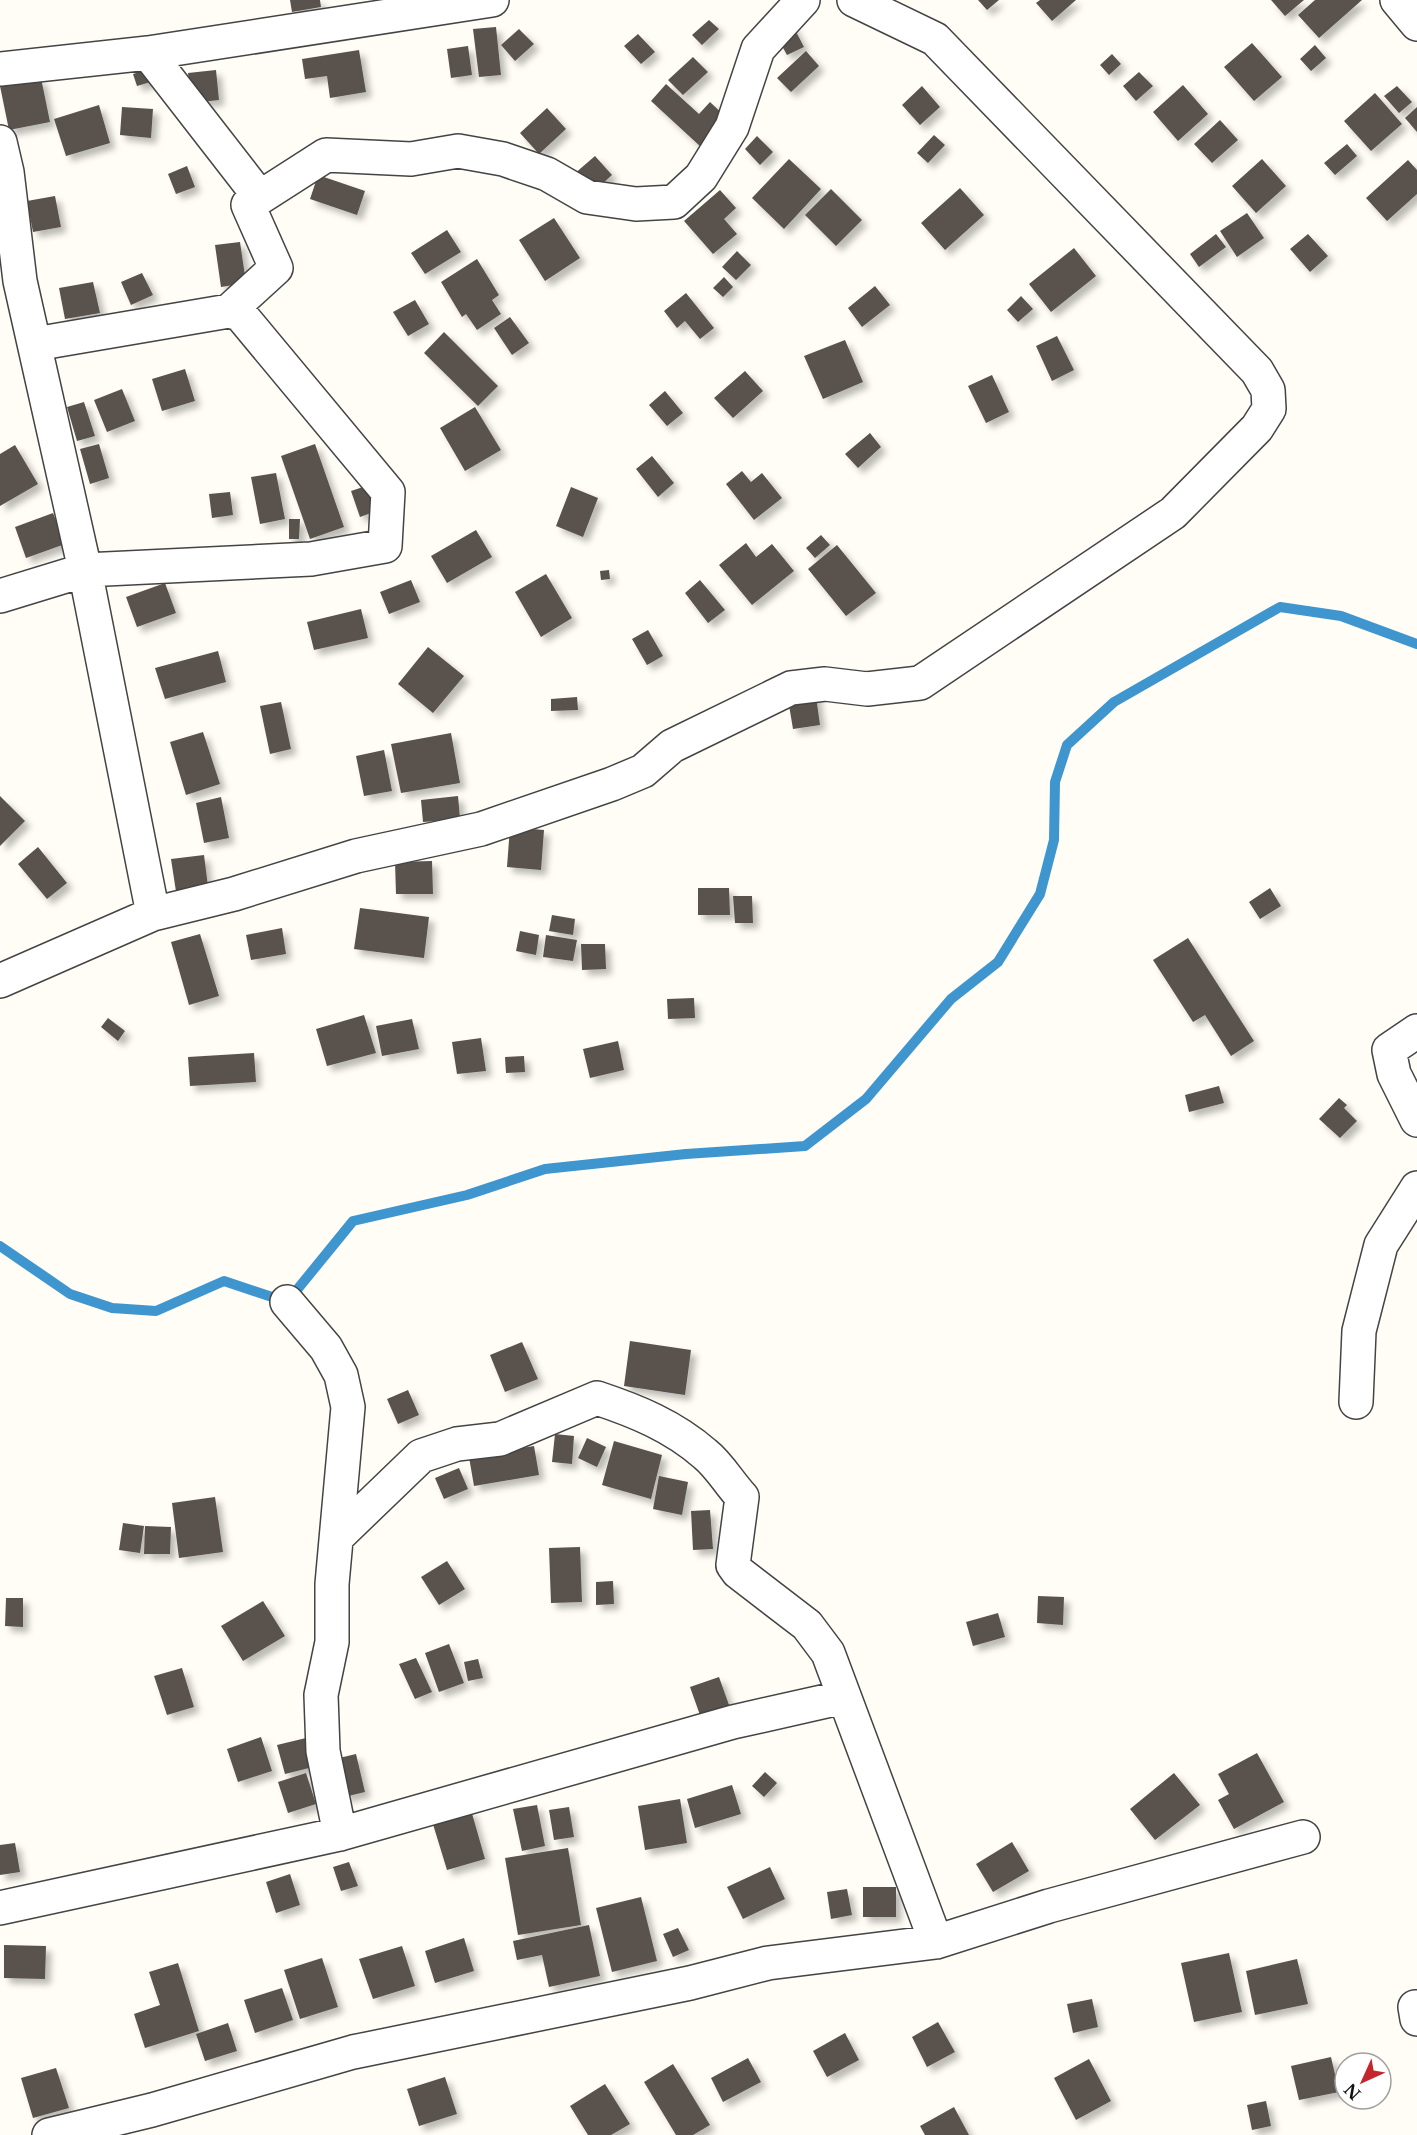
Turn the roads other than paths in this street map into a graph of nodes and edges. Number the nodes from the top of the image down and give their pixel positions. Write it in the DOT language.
graph roads {
  1 [pos="492,0"];
  2 [pos="803,0"];
  3 [pos="854,0"];
  4 [pos="1397,0"];
  5 [pos="1417,24"];
  6 [pos="148,53"];
  7 [pos="0,69"];
  8 [pos="0,142"];
  9 [pos="259,196"];
  10 [pos="230,311"];
  11 [pos="35,344"];
  12 [pos="85,570"];
  13 [pos="0,596"];
  14 [pos="153,914"];
  15 [pos="0,981"];
  16 [pos="1417,1031"];
  17 [pos="1417,1120"];
  18 [pos="1417,1188"];
  19 [pos="288,1302"];
  20 [pos="1356,1402"];
  21 [pos="338,1536"];
  22 [pos="844,1697"];
  23 [pos="340,1834"];
  24 [pos="1303,1837"];
  25 [pos="0,1908"];
  26 [pos="936,1942"];
  27 [pos="49,2135"];
  1 -- 6 [label="street"];
  2 -- 9 [label="street"];
  3 -- 14 [label="street"];
  4 -- 5 [label="street"];
  6 -- 7 [label="street"];
  6 -- 9 [label="street"];
  8 -- 11 [label="street"];
  9 -- 10 [label="street"];
  10 -- 11 [label="street"];
  10 -- 12 [label="street"];
  11 -- 12 [label="street"];
  12 -- 13 [label="street"];
  12 -- 14 [label="street"];
  14 -- 15 [label="street"];
  16 -- 17 [label="street"];
  18 -- 20 [label="street"];
  19 -- 21 [label="street"];
  21 -- 22 [label="street"];
  21 -- 23 [label="street"];
  22 -- 23 [label="street"];
  22 -- 26 [label="street"];
  23 -- 25 [label="street"];
  24 -- 26 [label="street"];
  26 -- 27 [label="street"];
}
